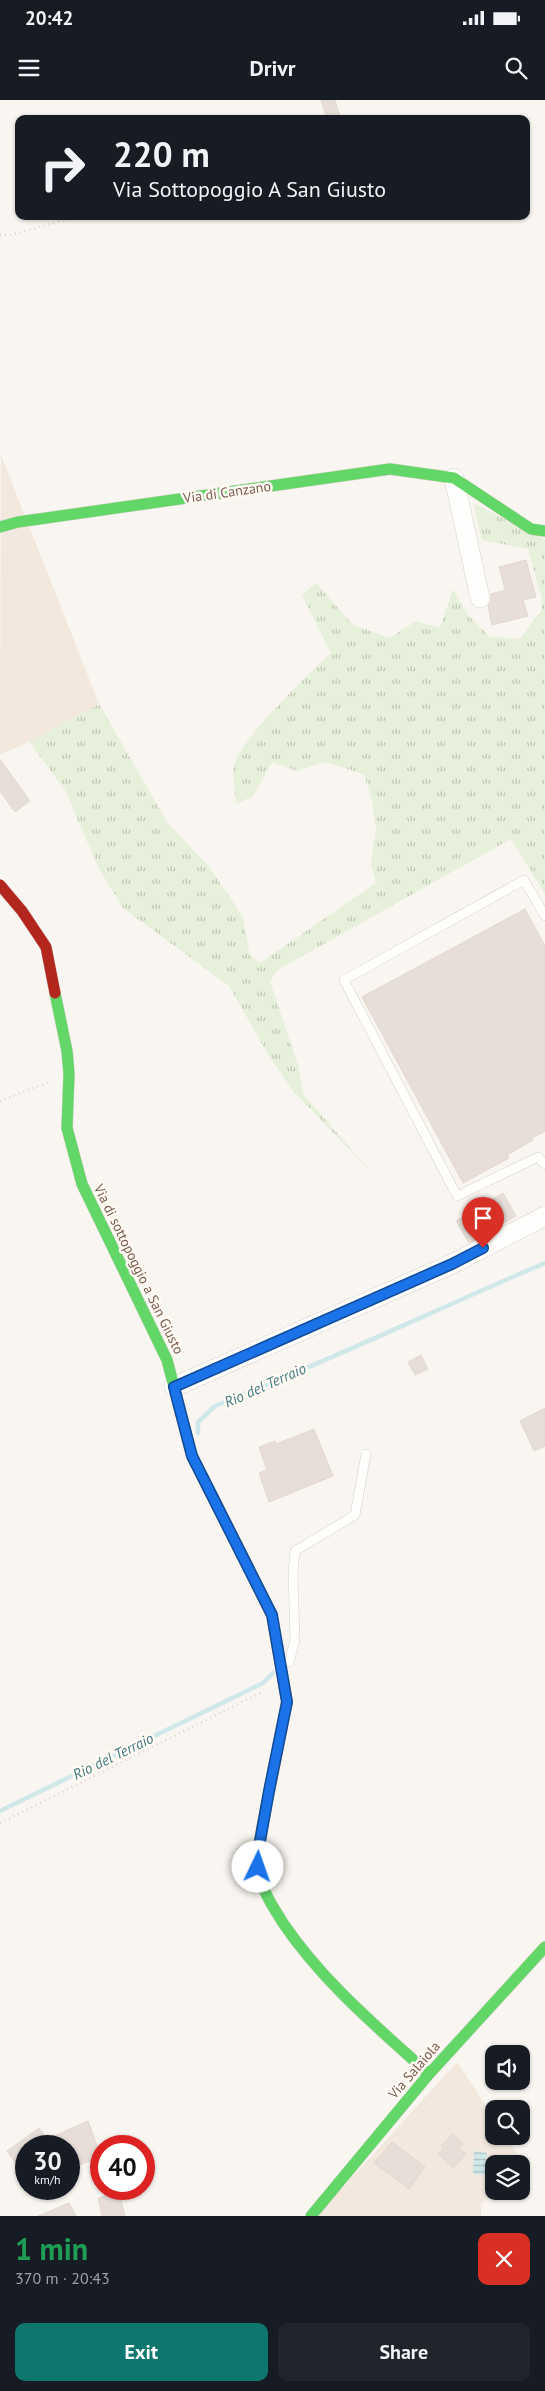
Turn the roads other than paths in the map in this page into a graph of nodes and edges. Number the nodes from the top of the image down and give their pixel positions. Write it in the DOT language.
graph roads {
  1 [pos="454,478"];
  2 [pos="0,527"];
  3 [pos="545,531"];
  4 [pos="480,598"];
  5 [pos="0,885"];
  6 [pos="545,916"];
  7 [pos="545,1164"];
  8 [pos="545,1216"];
  9 [pos="174,1387"];
  10 [pos="366,1454"];
  11 [pos="284,1682"];
  12 [pos="545,1947"];
  13 [pos="429,2074"];
  14 [pos="311,2216"];
  1 -- 2 [label="street, Via di Canzano"];
  1 -- 3 [label="street, Via di Canzano"];
  1 -- 4 [label="street"];
  5 -- 9 [label="street, Via di sottopoggio a San Giusto"];
  6 -- 7 [label="lane"];
  8 -- 9 [label="street"];
  9 -- 11 [label="street, Via di sottopoggio a San Giusto"];
  10 -- 11 [label="lane"];
  11 -- 13 [label="street, Via di sottopoggio a San Giusto"];
  12 -- 13 [label="street, Via Salaiola"];
  13 -- 14 [label="street, Via Salaiola"];
}
